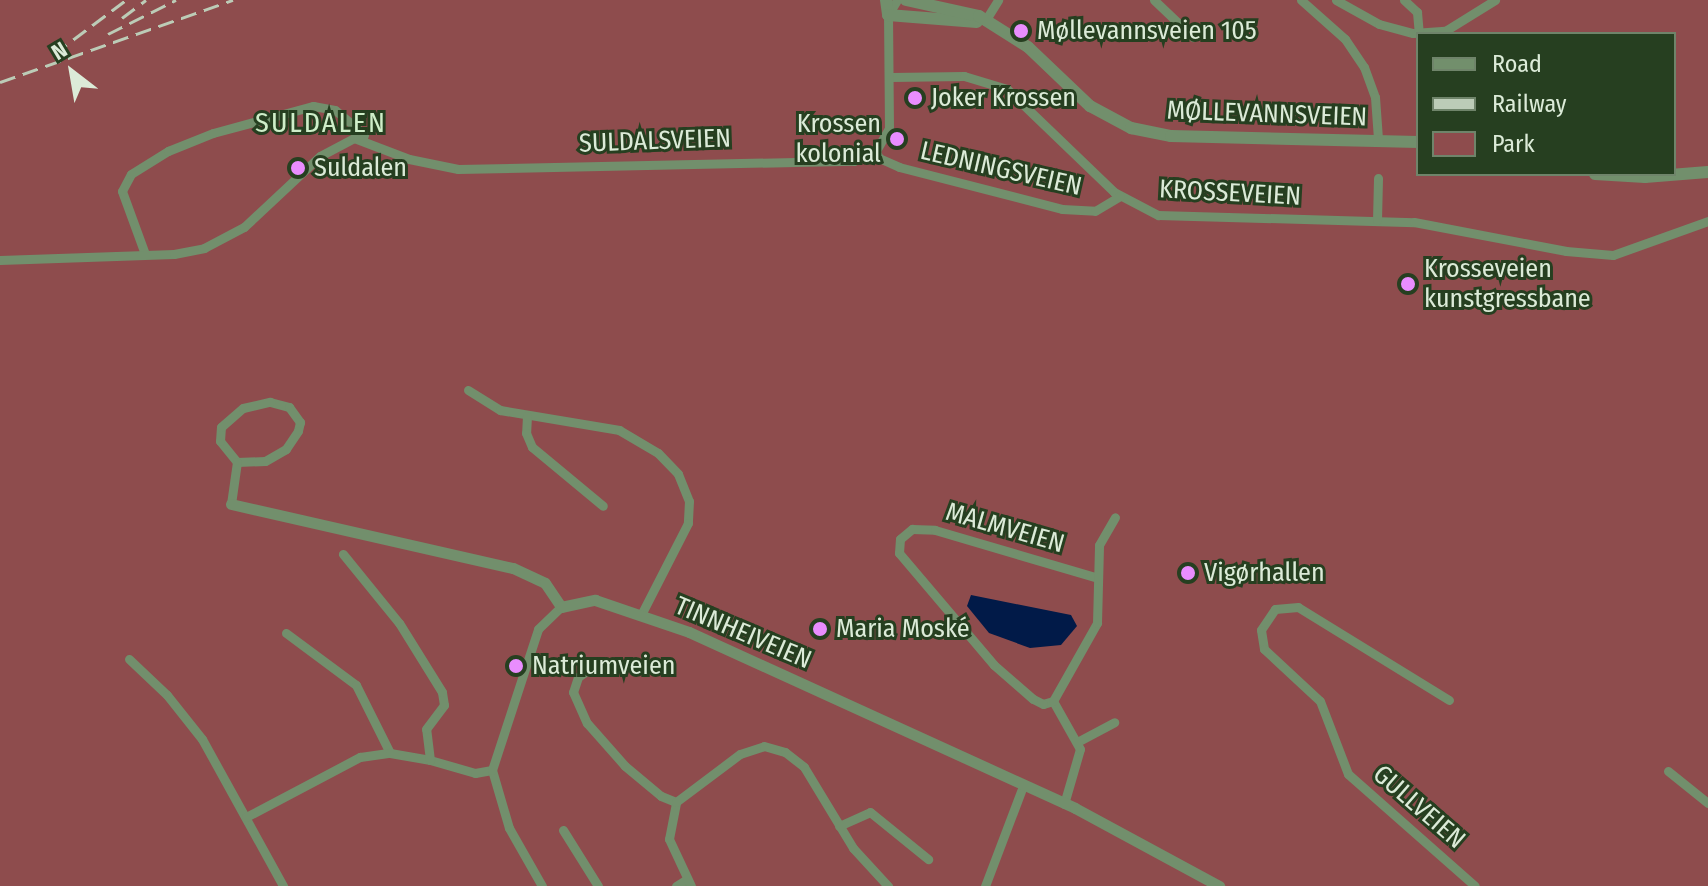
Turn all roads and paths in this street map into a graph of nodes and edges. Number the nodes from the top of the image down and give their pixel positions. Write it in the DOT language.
graph roads {
  1 [pos="886,0"];
  2 [pos="897,0"];
  3 [pos="906,0"];
  4 [pos="998,0"];
  5 [pos="1154,0"];
  6 [pos="1301,0"];
  7 [pos="1336,0"];
  8 [pos="1404,0"];
  9 [pos="1490,1"];
  10 [pos="888,15"];
  11 [pos="985,21"];
  12 [pos="1416,32"];
  13 [pos="1419,32"];
  14 [pos="1425,32"];
  15 [pos="1193,37"];
  16 [pos="891,73"];
  17 [pos="363,138"];
  18 [pos="1378,139"];
  19 [pos="1416,142"];
  20 [pos="875,150"];
  21 [pos="1708,172"];
  22 [pos="1676,173"];
  23 [pos="1378,178"];
  24 [pos="1120,196"];
  25 [pos="1377,220"];
  26 [pos="1708,221"];
  27 [pos="145,254"];
  28 [pos="0,260"];
  29 [pos="468,390"];
  30 [pos="527,416"];
  31 [pos="237,462"];
  32 [pos="231,504"];
  33 [pos="603,506"];
  34 [pos="1115,517"];
  35 [pos="343,554"];
  36 [pos="1095,577"];
  37 [pos="561,607"];
  38 [pos="641,615"];
  39 [pos="286,633"];
  40 [pos="129,659"];
  41 [pos="588,670"];
  42 [pos="1449,700"];
  43 [pos="1053,701"];
  44 [pos="1114,722"];
  45 [pos="1079,741"];
  46 [pos="390,753"];
  47 [pos="430,760"];
  48 [pos="492,770"];
  49 [pos="1668,771"];
  50 [pos="1023,786"];
  51 [pos="676,802"];
  52 [pos="1708,803"];
  53 [pos="1064,804"];
  54 [pos="246,817"];
  55 [pos="839,826"];
  56 [pos="563,830"];
  57 [pos="928,859"];
  58 [pos="689,883"];
  59 [pos="283,886"];
  60 [pos="542,886"];
  61 [pos="598,886"];
  62 [pos="676,886"];
  63 [pos="888,886"];
  64 [pos="985,886"];
  65 [pos="1219,886"];
  66 [pos="1475,886"];
  1 -- 10 [label="main road"];
  2 -- 10 [label="street"];
  3 -- 11 [label="main road, MØLLEVANNSVEIEN"];
  4 -- 11 [label="street"];
  5 -- 15 [label="street"];
  6 -- 18 [label="street"];
  7 -- 12 [label="street"];
  8 -- 13 [label="street"];
  9 -- 14 [label="street"];
  10 -- 11 [label="main road"];
  10 -- 16 [label="street"];
  11 -- 18 [label="main road, MØLLEVANNSVEIEN"];
  16 -- 20 [label="street"];
  16 -- 24 [label="street, KROSSEVEIEN"];
  17 -- 20 [label="street, SULDALSVEIEN"];
  17 -- 27 [label="street"];
  17 -- 27 [label="street"];
  18 -- 19 [label="main road, MØLLEVANNSVEIEN"];
  20 -- 24 [label="street, LEDNINGSVEIEN"];
  21 -- 22 [label="main road"];
  23 -- 25 [label="street"];
  24 -- 25 [label="street, KROSSEVEIEN"];
  25 -- 26 [label="street, KROSSEVEIEN"];
  27 -- 28 [label="street"];
  29 -- 30 [label="street"];
  30 -- 33 [label="street"];
  30 -- 38 [label="street"];
  31 -- 31 [label="street"];
  31 -- 32 [label="street"];
  32 -- 37 [label="street"];
  34 -- 36 [label="street, MALMVEIEN"];
  35 -- 47 [label="street"];
  36 -- 43 [label="street, MALMVEIEN"];
  36 -- 43 [label="street, MALMVEIEN"];
  37 -- 38 [label="street, TINNHEIVEIEN"];
  37 -- 48 [label="street"];
  38 -- 50 [label="street, TINNHEIVEIEN"];
  39 -- 46 [label="street"];
  40 -- 54 [label="street"];
  41 -- 51 [label="street"];
  42 -- 66 [label="street, GULLVEIEN"];
  43 -- 45 [label="street"];
  44 -- 45 [label="street"];
  45 -- 53 [label="street"];
  46 -- 47 [label="street"];
  46 -- 54 [label="street"];
  47 -- 48 [label="street"];
  48 -- 60 [label="street"];
  49 -- 52 [label="street"];
  50 -- 53 [label="street, TINNHEIVEIEN"];
  50 -- 64 [label="street"];
  51 -- 55 [label="street"];
  51 -- 58 [label="street"];
  53 -- 65 [label="street, TINNHEIVEIEN"];
  54 -- 59 [label="street"];
  55 -- 57 [label="street"];
  55 -- 63 [label="street"];
  56 -- 61 [label="street"];
  58 -- 62 [label="street"];
}
